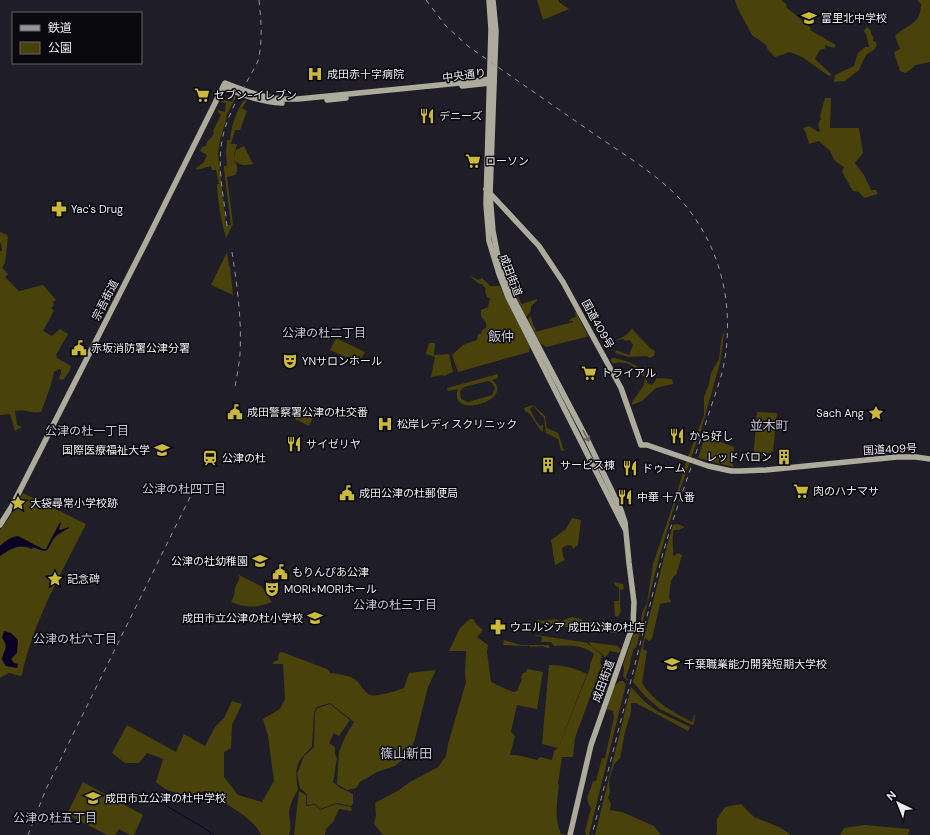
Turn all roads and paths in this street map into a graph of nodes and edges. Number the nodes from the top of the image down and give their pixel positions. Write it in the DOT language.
graph roads {
  1 [pos="489,0"];
  2 [pos="493,0"];
  3 [pos="493,60"];
  4 [pos="491,81"];
  5 [pos="224,85"];
  6 [pos="486,189"];
  7 [pos="490,195"];
  8 [pos="930,459"];
  9 [pos="0,525"];
  10 [pos="626,531"];
  11 [pos="570,835"];
  1 -- 3 [label="highway, 成田街道"];
  2 -- 3 [label="highway, 成田街道"];
  3 -- 4 [label="highway, 成田街道"];
  4 -- 5 [label="highway, 中央通り"];
  4 -- 6 [label="highway, 成田街道"];
  4 -- 7 [label="highway, 成田街道"];
  5 -- 9 [label="highway, 宗吾街道"];
  6 -- 7 [label="highway, 国道409号"];
  6 -- 10 [label="highway, 成田街道"];
  7 -- 8 [label="highway, 国道409号"];
  7 -- 10 [label="highway, 成田街道, one-way"];
  10 -- 11 [label="highway, 成田街道"];
}
